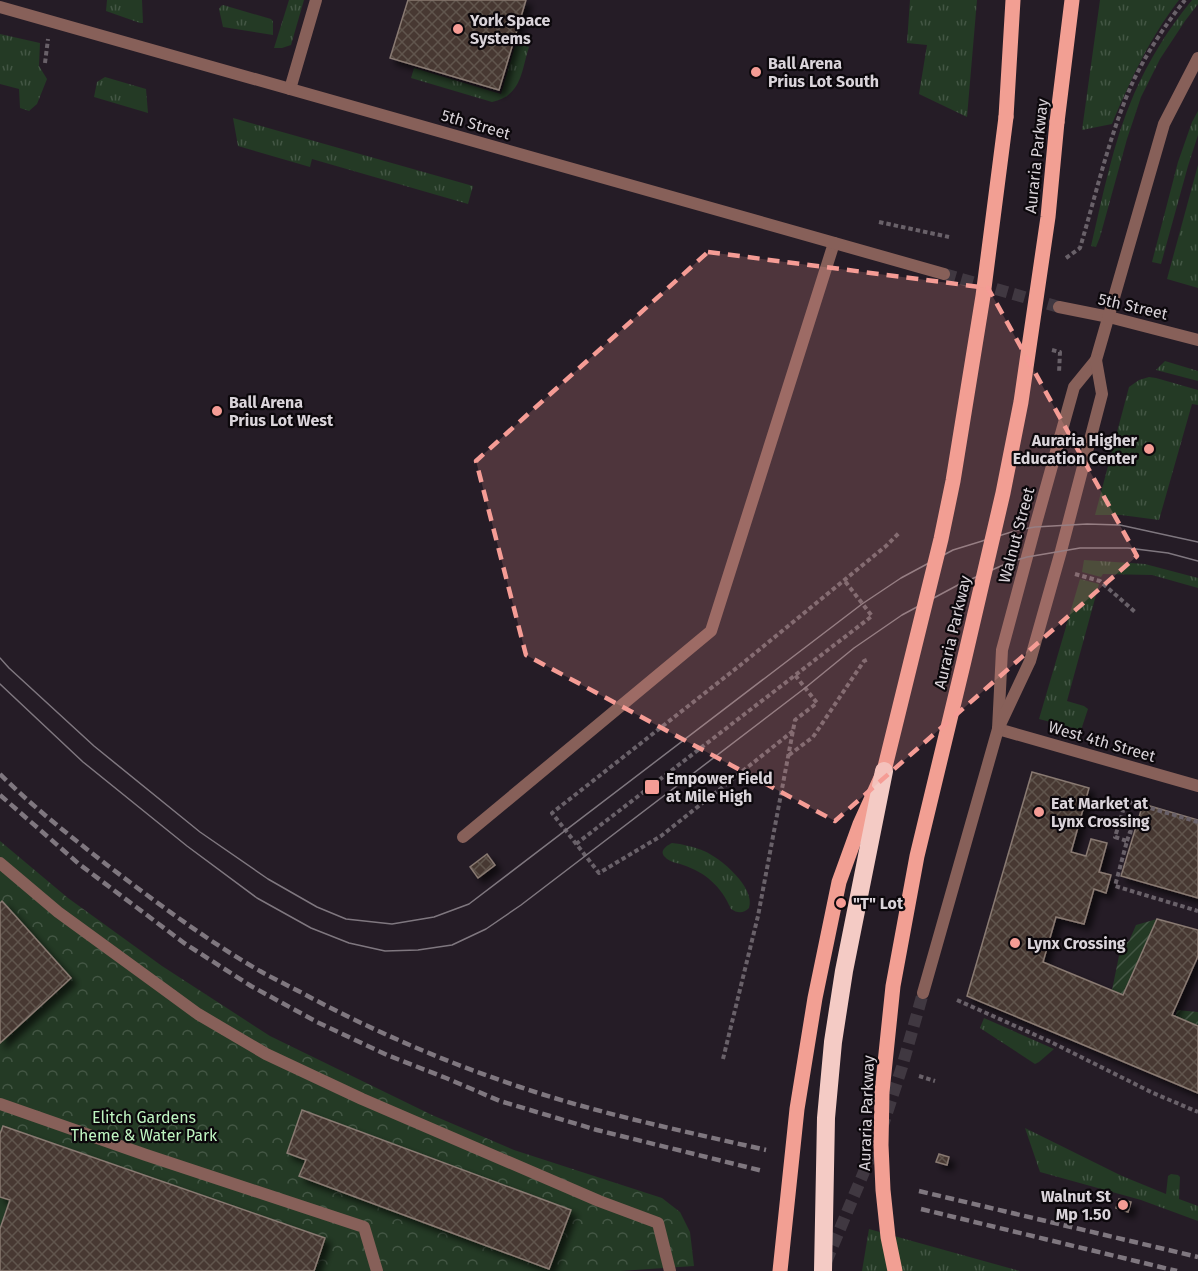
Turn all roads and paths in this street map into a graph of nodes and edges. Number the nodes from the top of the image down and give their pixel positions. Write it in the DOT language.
graph roads {
  1 [pos="316,0"];
  2 [pos="1013,0"];
  3 [pos="1072,0"];
  4 [pos="1185,0"];
  5 [pos="0,7"];
  6 [pos="1198,58"];
  7 [pos="290,89"];
  8 [pos="879,222"];
  9 [pos="949,237"];
  10 [pos="834,243"];
  11 [pos="1066,258"];
  12 [pos="944,274"];
  13 [pos="1059,307"];
  14 [pos="1108,317"];
  15 [pos="1198,340"];
  16 [pos="1052,350"];
  17 [pos="1060,352"];
  18 [pos="1096,360"];
  19 [pos="899,533"];
  20 [pos="1075,574"];
  21 [pos="844,580"];
  22 [pos="1135,612"];
  23 [pos="868,659"];
  24 [pos="795,675"];
  25 [pos="998,729"];
  26 [pos="794,731"];
  27 [pos="789,755"];
  28 [pos="884,771"];
  29 [pos="1198,786"];
  30 [pos="1198,822"];
  31 [pos="1135,833"];
  32 [pos="463,837"];
  33 [pos="1127,841"];
  34 [pos="576,844"];
  35 [pos="0,863"];
  36 [pos="1198,911"];
  37 [pos="923,993"];
  38 [pos="957,1000"];
  39 [pos="723,1059"];
  40 [pos="919,1076"];
  41 [pos="935,1081"];
  42 [pos="0,1104"];
  43 [pos="1198,1112"];
  44 [pos="377,1271"];
  45 [pos="670,1271"];
  46 [pos="780,1271"];
  47 [pos="823,1271"];
  48 [pos="896,1271"];
  1 -- 7 [label="street"];
  2 -- 28 [label="main road, Auraria Parkway, bridge"];
  3 -- 48 [label="main road, Auraria Parkway, bridge"];
  4 -- 11 [label="path"];
  5 -- 7 [label="street, 5th Street"];
  6 -- 14 [label="street, Walnut Street"];
  7 -- 10 [label="street, 5th Street"];
  8 -- 9 [label="path"];
  10 -- 12 [label="street, 5th Street"];
  10 -- 32 [label="street"];
  13 -- 14 [label="street, 5th Street"];
  14 -- 15 [label="street, 5th Street"];
  14 -- 18 [label="street, Walnut Street"];
  16 -- 17 [label="path"];
  18 -- 25 [label="street, Walnut Street"];
  18 -- 25 [label="street, Walnut Street"];
  19 -- 21 [label="path"];
  20 -- 22 [label="path"];
  21 -- 24 [label="path"];
  21 -- 34 [label="path"];
  23 -- 27 [label="path"];
  24 -- 26 [label="path"];
  24 -- 34 [label="path"];
  25 -- 29 [label="street, West 4th Street"];
  25 -- 37 [label="street, Walnut Street"];
  26 -- 27 [label="path"];
  26 -- 34 [label="path"];
  27 -- 39 [label="path"];
  28 -- 46 [label="main road, Auraria Parkway, bridge"];
  28 -- 47 [label="highway, bridge"];
  30 -- 33 [label="path"];
  31 -- 33 [label="path"];
  33 -- 36 [label="path"];
  35 -- 45 [label="street"];
  38 -- 43 [label="path"];
  40 -- 41 [label="path"];
  42 -- 44 [label="street"];
}
